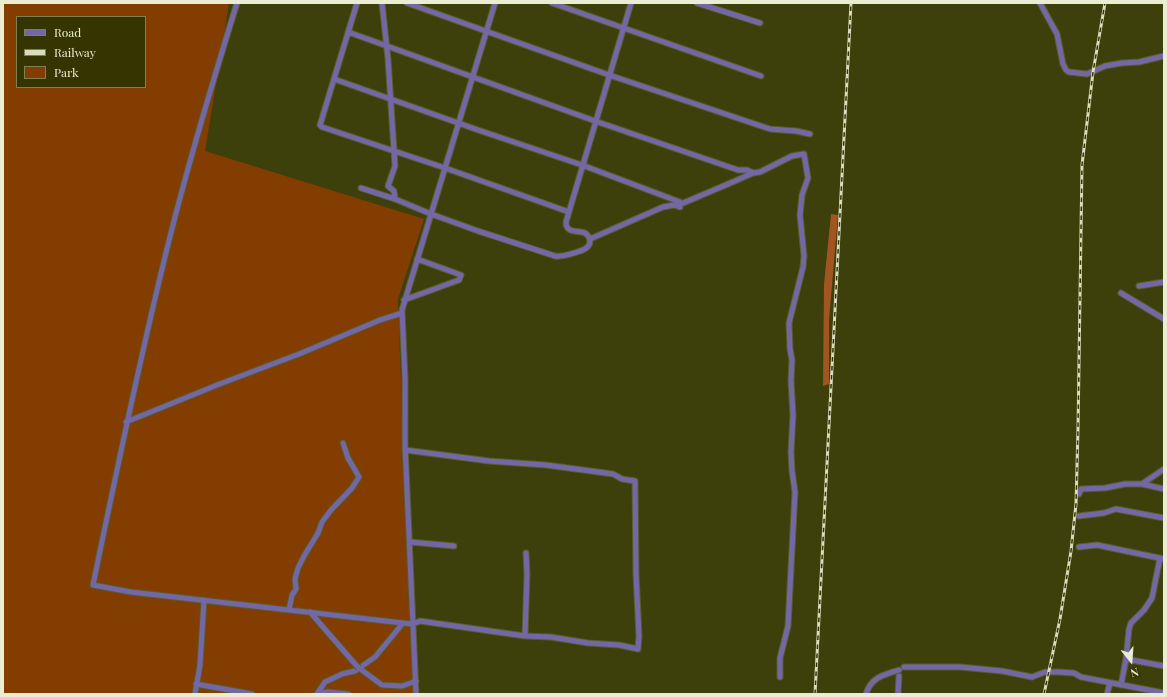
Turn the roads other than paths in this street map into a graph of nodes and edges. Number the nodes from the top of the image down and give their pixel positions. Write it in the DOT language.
graph roads {
  1 [pos="237,3"];
  2 [pos="357,3"];
  3 [pos="382,3"];
  4 [pos="407,3"];
  5 [pos="495,3"];
  6 [pos="552,3"];
  7 [pos="631,3"];
  8 [pos="697,3"];
  9 [pos="1040,3"];
  10 [pos="760,23"];
  11 [pos="623,28"];
  12 [pos="348,32"];
  13 [pos="486,32"];
  14 [pos="387,46"];
  15 [pos="1164,56"];
  16 [pos="609,75"];
  17 [pos="472,76"];
  18 [pos="761,76"];
  19 [pos="334,78"];
  20 [pos="391,99"];
  21 [pos="595,121"];
  22 [pos="458,123"];
  23 [pos="810,134"];
  24 [pos="394,151"];
  25 [pos="582,165"];
  26 [pos="445,168"];
  27 [pos="753,172"];
  28 [pos="361,188"];
  29 [pos="395,199"];
  30 [pos="681,204"];
  31 [pos="569,212"];
  32 [pos="431,214"];
  33 [pos="590,239"];
  34 [pos="417,259"];
  35 [pos="1164,282"];
  36 [pos="1139,286"];
  37 [pos="1121,293"];
  38 [pos="404,300"];
  39 [pos="402,313"];
  40 [pos="1164,319"];
  41 [pos="126,422"];
  42 [pos="342,443"];
  43 [pos="405,450"];
  44 [pos="1164,469"];
  45 [pos="1142,484"];
  46 [pos="1164,489"];
  47 [pos="1079,494"];
  48 [pos="1079,516"];
  49 [pos="1164,518"];
  50 [pos="410,542"];
  51 [pos="454,546"];
  52 [pos="1079,547"];
  53 [pos="526,553"];
  54 [pos="1162,558"];
  55 [pos="204,600"];
  56 [pos="289,610"];
  57 [pos="310,612"];
  58 [pos="403,623"];
  59 [pos="413,624"];
  60 [pos="525,636"];
  61 [pos="1126,659"];
  62 [pos="904,666"];
  63 [pos="1164,666"];
  64 [pos="780,678"];
  65 [pos="416,681"];
  66 [pos="1110,683"];
  67 [pos="196,684"];
  68 [pos="1121,685"];
  69 [pos="1156,693"];
  70 [pos="195,694"];
  71 [pos="252,694"];
  72 [pos="317,694"];
  73 [pos="348,694"];
  74 [pos="416,694"];
  75 [pos="866,694"];
  76 [pos="898,694"];
  77 [pos="1107,694"];
  78 [pos="1164,694"];
  1 -- 41 [label="street"];
  2 -- 12 [label="street"];
  3 -- 14 [label="street"];
  4 -- 13 [label="street"];
  5 -- 13 [label="street"];
  6 -- 11 [label="street"];
  7 -- 11 [label="street"];
  8 -- 10 [label="street"];
  9 -- 15 [label="street"];
  11 -- 16 [label="street"];
  11 -- 18 [label="street"];
  12 -- 14 [label="street"];
  12 -- 19 [label="street"];
  13 -- 16 [label="street"];
  13 -- 17 [label="street"];
  14 -- 17 [label="street"];
  14 -- 20 [label="street"];
  16 -- 21 [label="street"];
  16 -- 23 [label="street"];
  17 -- 21 [label="street"];
  17 -- 22 [label="street"];
  19 -- 20 [label="street"];
  19 -- 24 [label="street"];
  20 -- 22 [label="street"];
  20 -- 24 [label="street"];
  21 -- 25 [label="street"];
  21 -- 27 [label="street"];
  22 -- 25 [label="street"];
  22 -- 26 [label="street"];
  24 -- 26 [label="street"];
  24 -- 29 [label="street"];
  25 -- 30 [label="street"];
  25 -- 31 [label="street"];
  26 -- 31 [label="street"];
  26 -- 32 [label="street"];
  27 -- 30 [label="street"];
  27 -- 64 [label="street"];
  28 -- 29 [label="street"];
  29 -- 32 [label="street"];
  30 -- 33 [label="street"];
  31 -- 33 [label="street"];
  32 -- 33 [label="street"];
  32 -- 34 [label="street"];
  34 -- 38 [label="street"];
  34 -- 38 [label="street"];
  35 -- 36 [label="street"];
  37 -- 40 [label="street"];
  38 -- 39 [label="street"];
  39 -- 41 [label="street"];
  39 -- 43 [label="street"];
  41 -- 55 [label="street"];
  42 -- 56 [label="street"];
  43 -- 50 [label="street"];
  43 -- 60 [label="street"];
  44 -- 45 [label="street"];
  45 -- 46 [label="street"];
  45 -- 47 [label="street"];
  48 -- 49 [label="street"];
  50 -- 51 [label="street"];
  50 -- 59 [label="street"];
  52 -- 54 [label="street"];
  53 -- 60 [label="street"];
  54 -- 61 [label="street"];
  55 -- 56 [label="street"];
  55 -- 67 [label="street"];
  56 -- 57 [label="street"];
  57 -- 58 [label="street"];
  57 -- 65 [label="street"];
  58 -- 59 [label="street"];
  58 -- 72 [label="street"];
  59 -- 60 [label="street"];
  59 -- 65 [label="street"];
  61 -- 63 [label="street"];
  61 -- 68 [label="street"];
  62 -- 66 [label="street"];
  65 -- 74 [label="street"];
  66 -- 68 [label="street"];
  66 -- 77 [label="street"];
  67 -- 70 [label="street"];
  67 -- 71 [label="street"];
  68 -- 69 [label="street"];
  69 -- 78 [label="street"];
  72 -- 73 [label="street"];
  75 -- 76 [label="street"];
}
